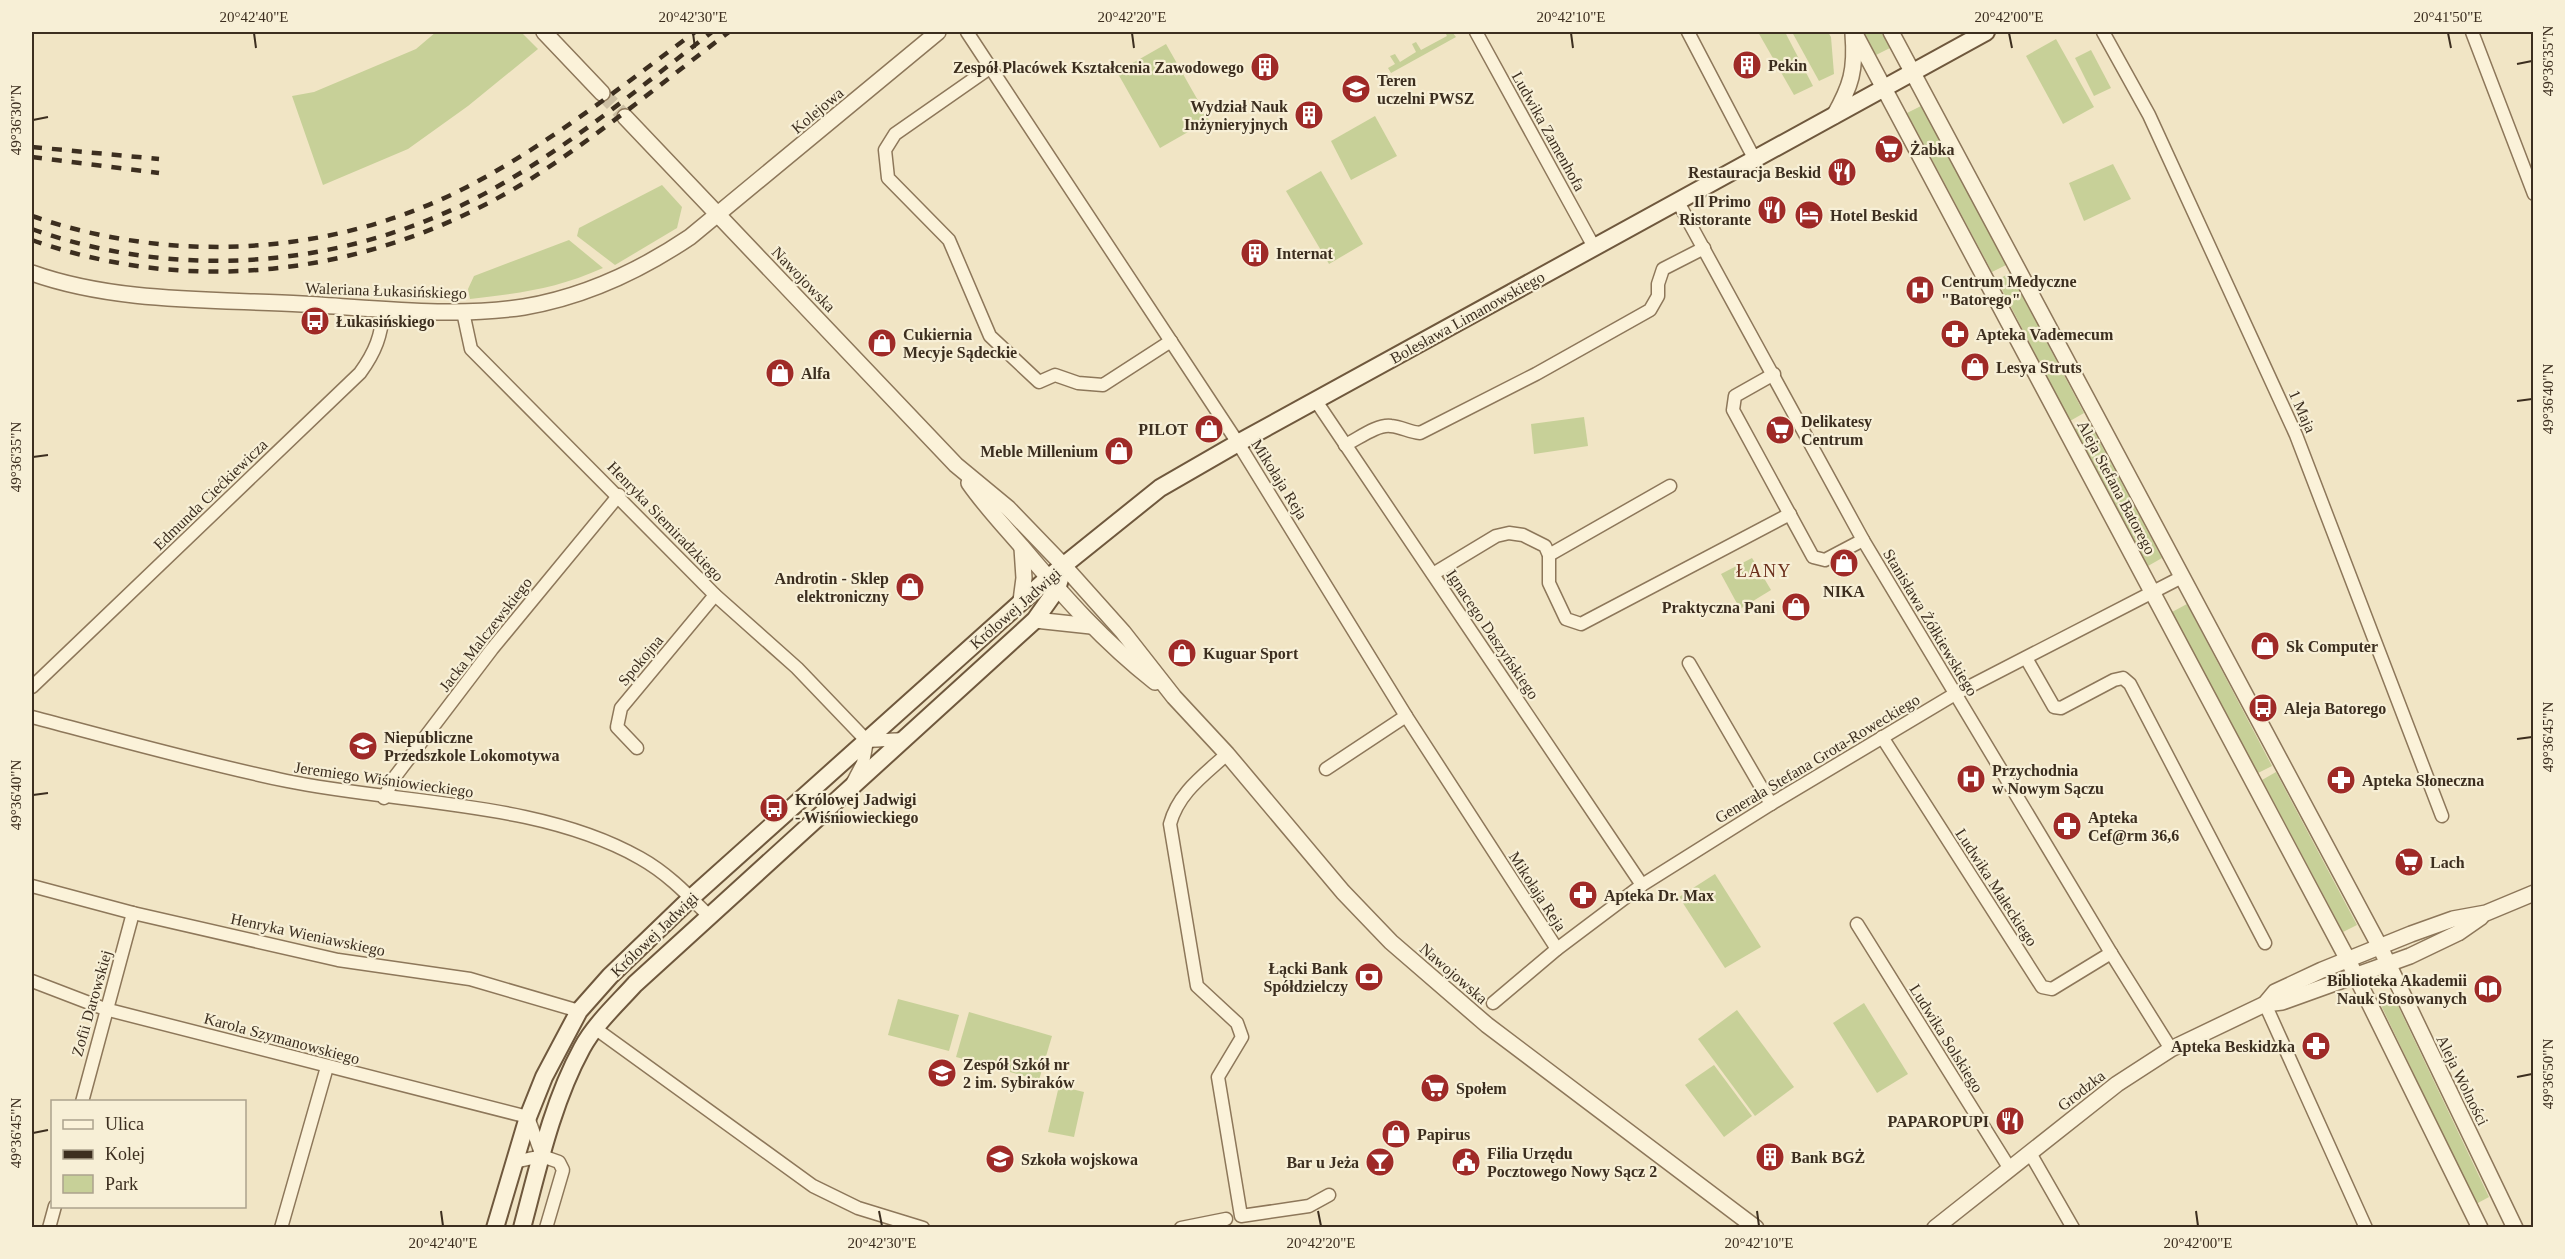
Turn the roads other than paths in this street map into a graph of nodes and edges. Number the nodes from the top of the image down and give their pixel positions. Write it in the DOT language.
graph roads {
  1 [pos="544,32"];
  2 [pos="938,32"];
  3 [pos="967,32"];
  4 [pos="1476,32"];
  5 [pos="1688,32"];
  6 [pos="1854,32"];
  7 [pos="1891,32"];
  8 [pos="1986,32"];
  9 [pos="2103,32"];
  10 [pos="2472,32"];
  11 [pos="991,67"];
  12 [pos="1913,73"];
  13 [pos="1884,88"];
  14 [pos="602,93"];
  15 [pos="1834,116"];
  16 [pos="625,117"];
  17 [pos="1755,160"];
  18 [pos="2534,194"];
  19 [pos="1678,202"];
  20 [pos="719,215"];
  21 [pos="1594,247"];
  22 [pos="1704,248"];
  23 [pos="32,273"];
  24 [pos="384,309"];
  25 [pos="463,312"];
  26 [pos="1171,341"];
  27 [pos="1773,374"];
  28 [pos="1316,401"];
  29 [pos="1238,443"];
  30 [pos="1345,445"];
  31 [pos="956,465"];
  32 [pos="1670,486"];
  33 [pos="619,495"];
  34 [pos="1790,514"];
  35 [pos="1863,540"];
  36 [pos="1022,548"];
  37 [pos="1549,555"];
  38 [pos="1064,566"];
  39 [pos="1433,574"];
  40 [pos="2182,577"];
  41 [pos="1052,584"];
  42 [pos="2153,593"];
  43 [pos="715,595"];
  44 [pos="1021,601"];
  45 [pos="1035,620"];
  46 [pos="1091,626"];
  47 [pos="2026,658"];
  48 [pos="1689,663"];
  49 [pos="32,687"];
  50 [pos="1955,694"];
  51 [pos="1174,697"];
  52 [pos="1406,716"];
  53 [pos="32,717"];
  54 [pos="1882,737"];
  55 [pos="905,739"];
  56 [pos="867,741"];
  57 [pos="637,748"];
  58 [pos="1227,754"];
  59 [pos="1326,769"];
  60 [pos="849,789"];
  61 [pos="384,798"];
  62 [pos="1771,804"];
  63 [pos="2442,816"];
  64 [pos="1642,885"];
  65 [pos="32,886"];
  66 [pos="2534,893"];
  67 [pos="691,898"];
  68 [pos="133,913"];
  69 [pos="2486,913"];
  70 [pos="709,916"];
  71 [pos="1857,924"];
  72 [pos="2265,943"];
  73 [pos="2380,947"];
  74 [pos="1557,949"];
  75 [pos="2111,953"];
  76 [pos="2348,960"];
  77 [pos="2388,963"];
  78 [pos="2355,974"];
  79 [pos="32,981"];
  80 [pos="1493,1003"];
  81 [pos="2265,1004"];
  82 [pos="105,1009"];
  83 [pos="579,1011"];
  84 [pos="596,1029"];
  85 [pos="2171,1049"];
  86 [pos="327,1067"];
  87 [pos="82,1100"];
  88 [pos="528,1117"];
  89 [pos="2030,1153"];
  90 [pos="542,1156"];
  91 [pos="514,1162"];
  92 [pos="2010,1169"];
  93 [pos="1329,1195"];
  94 [pos="54,1208"];
  95 [pos="1226,1219"];
  96 [pos="49,1227"];
  97 [pos="281,1227"];
  98 [pos="495,1227"];
  99 [pos="522,1227"];
  100 [pos="546,1227"];
  101 [pos="923,1227"];
  102 [pos="1181,1227"];
  103 [pos="1756,1227"];
  104 [pos="1935,1227"];
  105 [pos="2073,1227"];
  106 [pos="2366,1227"];
  107 [pos="2480,1227"];
  108 [pos="2515,1227"];
  1 -- 14 [label="street"];
  2 -- 20 [label="street, Kolejowa"];
  3 -- 11 [label="street, Mikołaja Reja"];
  4 -- 21 [label="street, Ludwika Zamenhofa"];
  5 -- 17 [label="street"];
  6 -- 13 [label="street, Aleja Stefana Batorego"];
  6 -- 15 [label="street"];
  7 -- 12 [label="street, Aleja Stefana Batorego"];
  8 -- 12 [label="main road, Bolesława Limanowskiego"];
  9 -- 63 [label="street, 1 Maja"];
  10 -- 18 [label="street"];
  11 -- 26 [label="street, Mikołaja Reja"];
  11 -- 26 [label="street"];
  12 -- 13 [label="main road, Bolesława Limanowskiego"];
  12 -- 40 [label="street, Aleja Stefana Batorego"];
  13 -- 15 [label="main road, Bolesława Limanowskiego"];
  13 -- 42 [label="street, Aleja Stefana Batorego"];
  15 -- 17 [label="main road, Bolesława Limanowskiego"];
  16 -- 20 [label="street, Nawojowska"];
  17 -- 19 [label="main road, Bolesława Limanowskiego"];
  19 -- 21 [label="main road, Bolesława Limanowskiego"];
  19 -- 22 [label="street, Stanisława Żółkiewskiego"];
  20 -- 25 [label="street, Waleriana Łukasińskiego"];
  20 -- 31 [label="street, Nawojowska"];
  21 -- 28 [label="main road, Bolesława Limanowskiego"];
  22 -- 27 [label="street, Stanisława Żółkiewskiego"];
  22 -- 30 [label="street"];
  23 -- 24 [label="street, Waleriana Łukasińskiego"];
  24 -- 25 [label="street, Waleriana Łukasińskiego"];
  24 -- 49 [label="street, Edmunda Ciećkiewicza"];
  25 -- 33 [label="street, Henryka Siemiradzkiego"];
  26 -- 29 [label="street, Mikołaja Reja"];
  27 -- 34 [label="street"];
  27 -- 35 [label="street, Stanisława Żółkiewskiego"];
  28 -- 29 [label="main road, Bolesława Limanowskiego"];
  28 -- 30 [label="street, Ignacego Daszyńskiego"];
  29 -- 38 [label="main road, Bolesława Limanowskiego"];
  29 -- 52 [label="street, Mikołaja Reja"];
  30 -- 39 [label="street, Ignacego Daszyńskiego"];
  31 -- 36 [label="street, Nawojowska"];
  31 -- 38 [label="street, Nawojowska"];
  32 -- 37 [label="street"];
  33 -- 43 [label="street, Henryka Siemiradzkiego"];
  33 -- 61 [label="street, Jacka Malczewskiego"];
  34 -- 35 [label="street"];
  34 -- 37 [label="street"];
  35 -- 50 [label="street, Stanisława Żółkiewskiego"];
  36 -- 41 [label="street, Nawojowska"];
  36 -- 44 [label="street"];
  37 -- 39 [label="street"];
  38 -- 41 [label="main road, Królowej Jadwigi"];
  38 -- 51 [label="street, Nawojowska"];
  39 -- 64 [label="street, Ignacego Daszyńskiego"];
  40 -- 42 [label="street, Generała Stefana Grota-Roweckiego"];
  40 -- 73 [label="street, Aleja Stefana Batorego"];
  41 -- 44 [label="main road, Królowej Jadwigi"];
  41 -- 45 [label="main road, Królowej Jadwigi"];
  41 -- 46 [label="street, Nawojowska"];
  42 -- 47 [label="street, Generała Stefana Grota-Roweckiego"];
  42 -- 76 [label="street, Aleja Stefana Batorego"];
  43 -- 56 [label="street, Henryka Siemiradzkiego"];
  43 -- 57 [label="street, Spokojna"];
  44 -- 56 [label="main road, Królowej Jadwigi"];
  45 -- 46 [label="street"];
  45 -- 55 [label="main road, Królowej Jadwigi"];
  46 -- 51 [label="street, Nawojowska"];
  47 -- 50 [label="street, Generała Stefana Grota-Roweckiego"];
  47 -- 72 [label="street"];
  48 -- 62 [label="street"];
  50 -- 54 [label="street, Generała Stefana Grota-Roweckiego"];
  50 -- 75 [label="street, Stanisława Żółkiewskiego"];
  51 -- 58 [label="street, Nawojowska"];
  52 -- 59 [label="street"];
  52 -- 74 [label="street, Mikołaja Reja"];
  53 -- 61 [label="street, Jeremiego Wiśniowieckiego"];
  54 -- 62 [label="street, Generała Stefana Grota-Roweckiego"];
  54 -- 75 [label="street, Ludwika Małeckiego"];
  55 -- 56 [label="street"];
  55 -- 60 [label="main road, Królowej Jadwigi"];
  56 -- 60 [label="street"];
  56 -- 67 [label="main road, Królowej Jadwigi"];
  58 -- 93 [label="street"];
  58 -- 103 [label="street, Nawojowska"];
  60 -- 70 [label="main road, Królowej Jadwigi"];
  61 -- 67 [label="street, Jeremiego Wiśniowieckiego"];
  62 -- 64 [label="street, Generała Stefana Grota-Roweckiego"];
  64 -- 74 [label="street, Generała Stefana Grota-Roweckiego"];
  65 -- 68 [label="street, Henryka Wieniawskiego"];
  66 -- 69 [label="street, Grodzka"];
  67 -- 70 [label="street, Jeremiego Wiśniowieckiego"];
  67 -- 83 [label="main road, Królowej Jadwigi"];
  68 -- 82 [label="street, Zofii Darowskiej"];
  68 -- 83 [label="street, Henryka Wieniawskiego"];
  69 -- 73 [label="street, Grodzka"];
  69 -- 77 [label="street, Grodzka"];
  70 -- 84 [label="main road, Królowej Jadwigi"];
  71 -- 92 [label="street, Ludwika Solskiego"];
  73 -- 76 [label="street, Grodzka"];
  73 -- 77 [label="street, Aleja Wolności"];
  74 -- 80 [label="street, Generała Stefana Grota-Roweckiego"];
  75 -- 85 [label="street, Stanisława Żółkiewskiego"];
  76 -- 78 [label="street"];
  76 -- 81 [label="street, Grodzka"];
  77 -- 78 [label="street, Grodzka"];
  77 -- 108 [label="street, Aleja Wolności"];
  78 -- 81 [label="street, Grodzka"];
  78 -- 107 [label="street"];
  79 -- 82 [label="street, Karola Szymanowskiego"];
  81 -- 85 [label="street, Grodzka"];
  81 -- 106 [label="street"];
  82 -- 86 [label="street, Karola Szymanowskiego"];
  82 -- 87 [label="street, Zofii Darowskiej"];
  83 -- 88 [label="main road, Królowej Jadwigi"];
  84 -- 90 [label="main road, Królowej Jadwigi"];
  84 -- 101 [label="street"];
  85 -- 89 [label="street, Grodzka"];
  86 -- 88 [label="street, Karola Szymanowskiego"];
  86 -- 97 [label="street"];
  88 -- 90 [label="street"];
  88 -- 91 [label="main road, Królowej Jadwigi"];
  89 -- 92 [label="street, Grodzka"];
  89 -- 105 [label="street"];
  90 -- 91 [label="street"];
  90 -- 99 [label="main road, Królowej Jadwigi"];
  90 -- 100 [label="street"];
  91 -- 98 [label="main road, Królowej Jadwigi"];
  92 -- 104 [label="street, Grodzka"];
  94 -- 96 [label="street"];
  95 -- 102 [label="street"];
}
